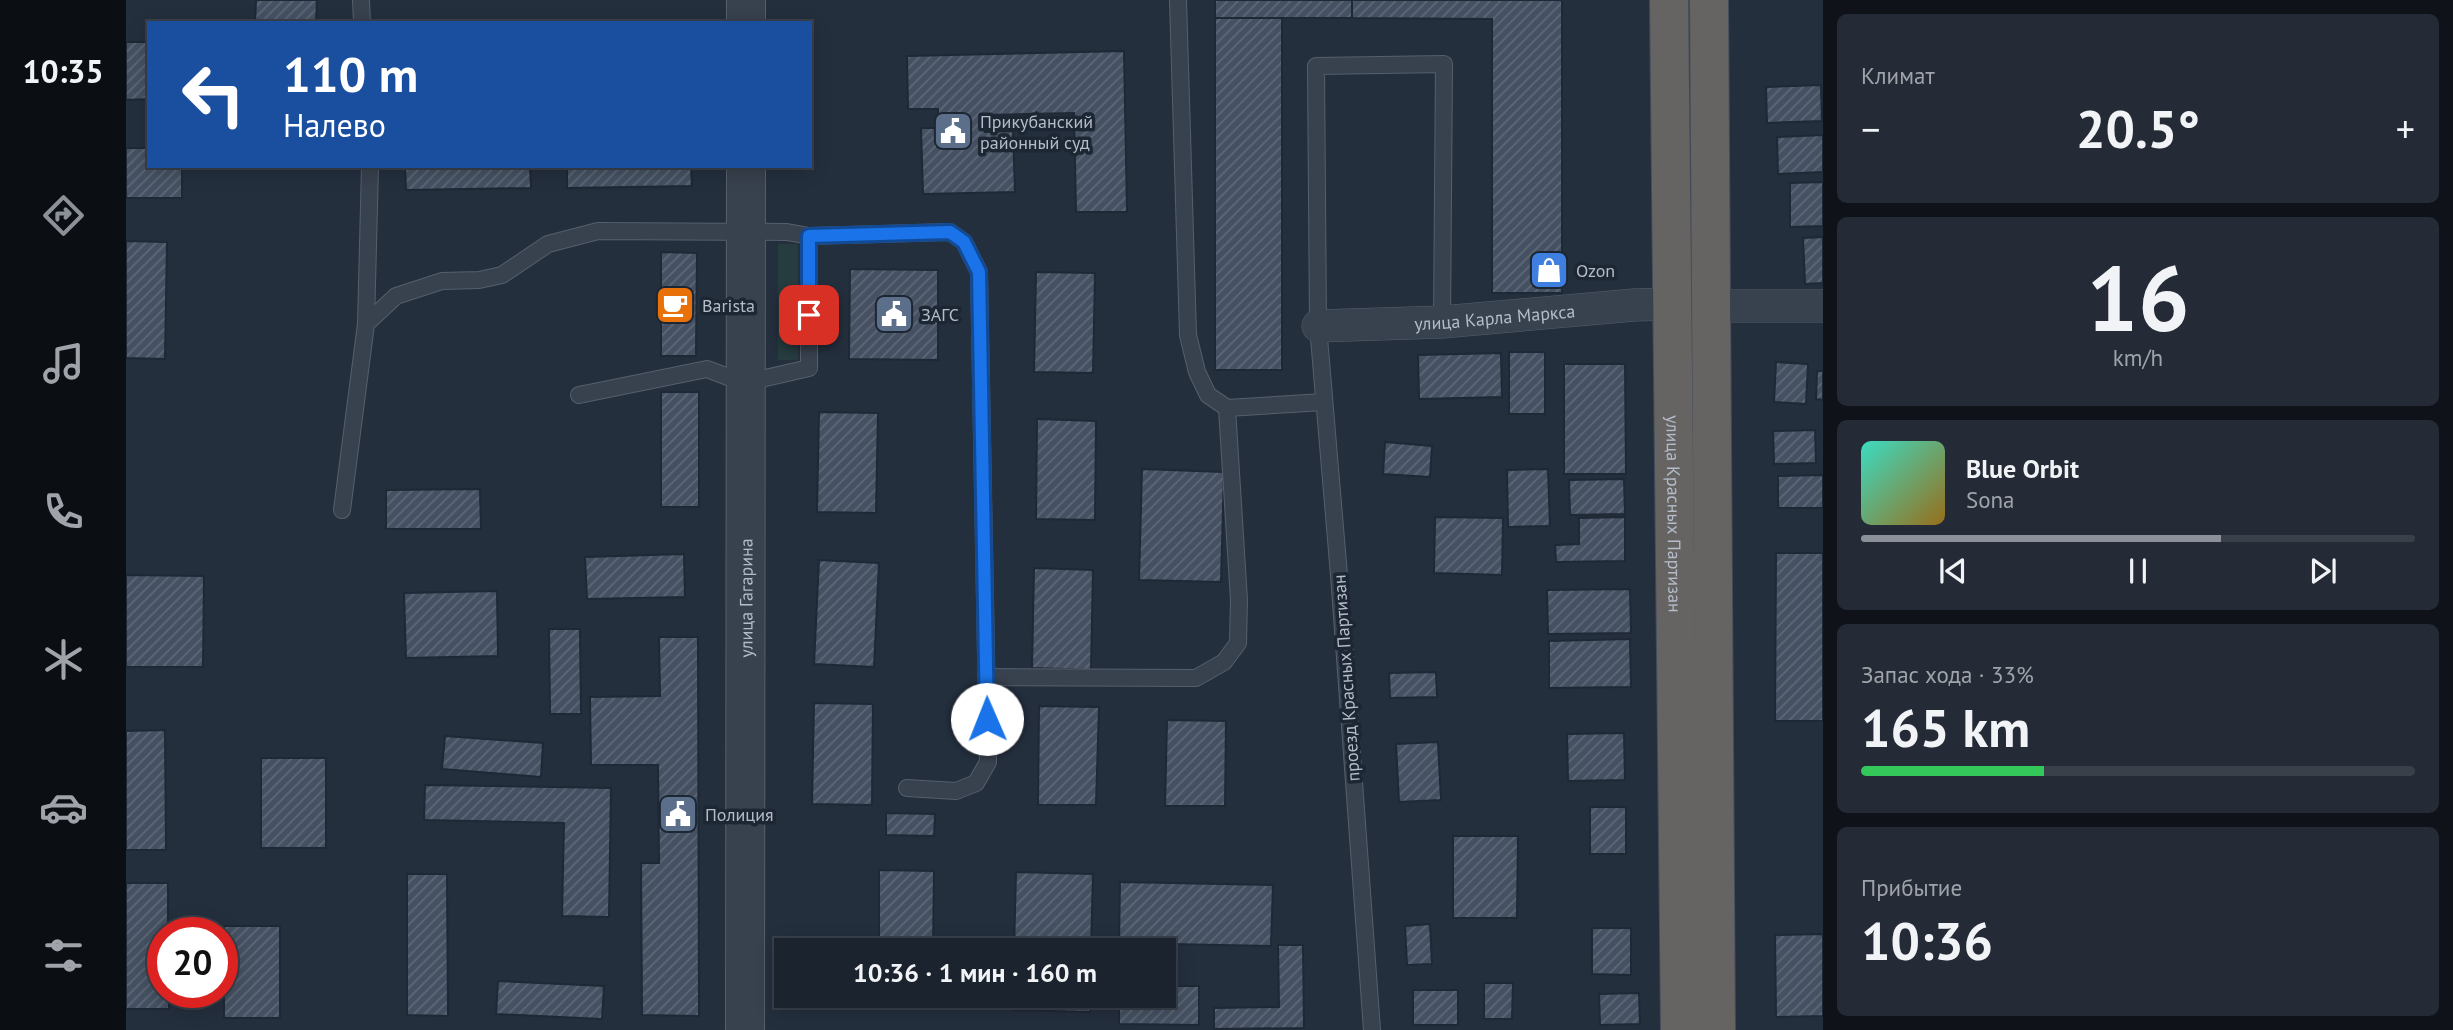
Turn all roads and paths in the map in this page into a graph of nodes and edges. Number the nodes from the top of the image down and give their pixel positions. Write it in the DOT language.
graph roads {
  1 [pos="361,0"];
  2 [pos="746,0"];
  3 [pos="1178,0"];
  4 [pos="1669,0"];
  5 [pos="1709,0"];
  6 [pos="362,21"];
  7 [pos="746,21"];
  8 [pos="370,168"];
  9 [pos="746,168"];
  10 [pos="746,232"];
  11 [pos="809,236"];
  12 [pos="1672,304"];
  13 [pos="1711,306"];
  14 [pos="1823,306"];
  15 [pos="1442,322"];
  16 [pos="366,324"];
  17 [pos="1318,326"];
  18 [pos="744,383"];
  19 [pos="579,395"];
  20 [pos="1324,402"];
  21 [pos="1227,408"];
  22 [pos="342,510"];
  23 [pos="987,677"];
  24 [pos="907,788"];
  25 [pos="745,1030"];
  26 [pos="1372,1030"];
  27 [pos="1680,1030"];
  28 [pos="1716,1030"];
  1 -- 6 [label="lane"];
  2 -- 7 [label="street"];
  3 -- 21 [label="lane"];
  4 -- 12 [label="highway, улица Красных Партизан"];
  5 -- 13 [label="highway, улица Красных Партизан"];
  8 -- 16 [label="lane"];
  9 -- 10 [label="street, улица Гагарина"];
  10 -- 11 [label="lane"];
  10 -- 16 [label="lane"];
  10 -- 18 [label="street, улица Гагарина"];
  11 -- 18 [label="lane"];
  11 -- 23 [label="lane"];
  12 -- 15 [label="street, улица Карла Маркса"];
  12 -- 27 [label="highway, улица Красных Партизан"];
  13 -- 14 [label="street"];
  13 -- 28 [label="highway, улица Красных Партизан"];
  15 -- 17 [label="street, улица Карла Маркса"];
  15 -- 17 [label="lane, проезд Красных Партизан"];
  16 -- 22 [label="lane"];
  17 -- 20 [label="lane, проезд Красных Партизан"];
  18 -- 19 [label="lane"];
  18 -- 25 [label="street, улица Гагарина"];
  20 -- 21 [label="lane"];
  20 -- 26 [label="lane, проезд Красных Партизан"];
  21 -- 23 [label="lane"];
  23 -- 24 [label="lane"];
}
